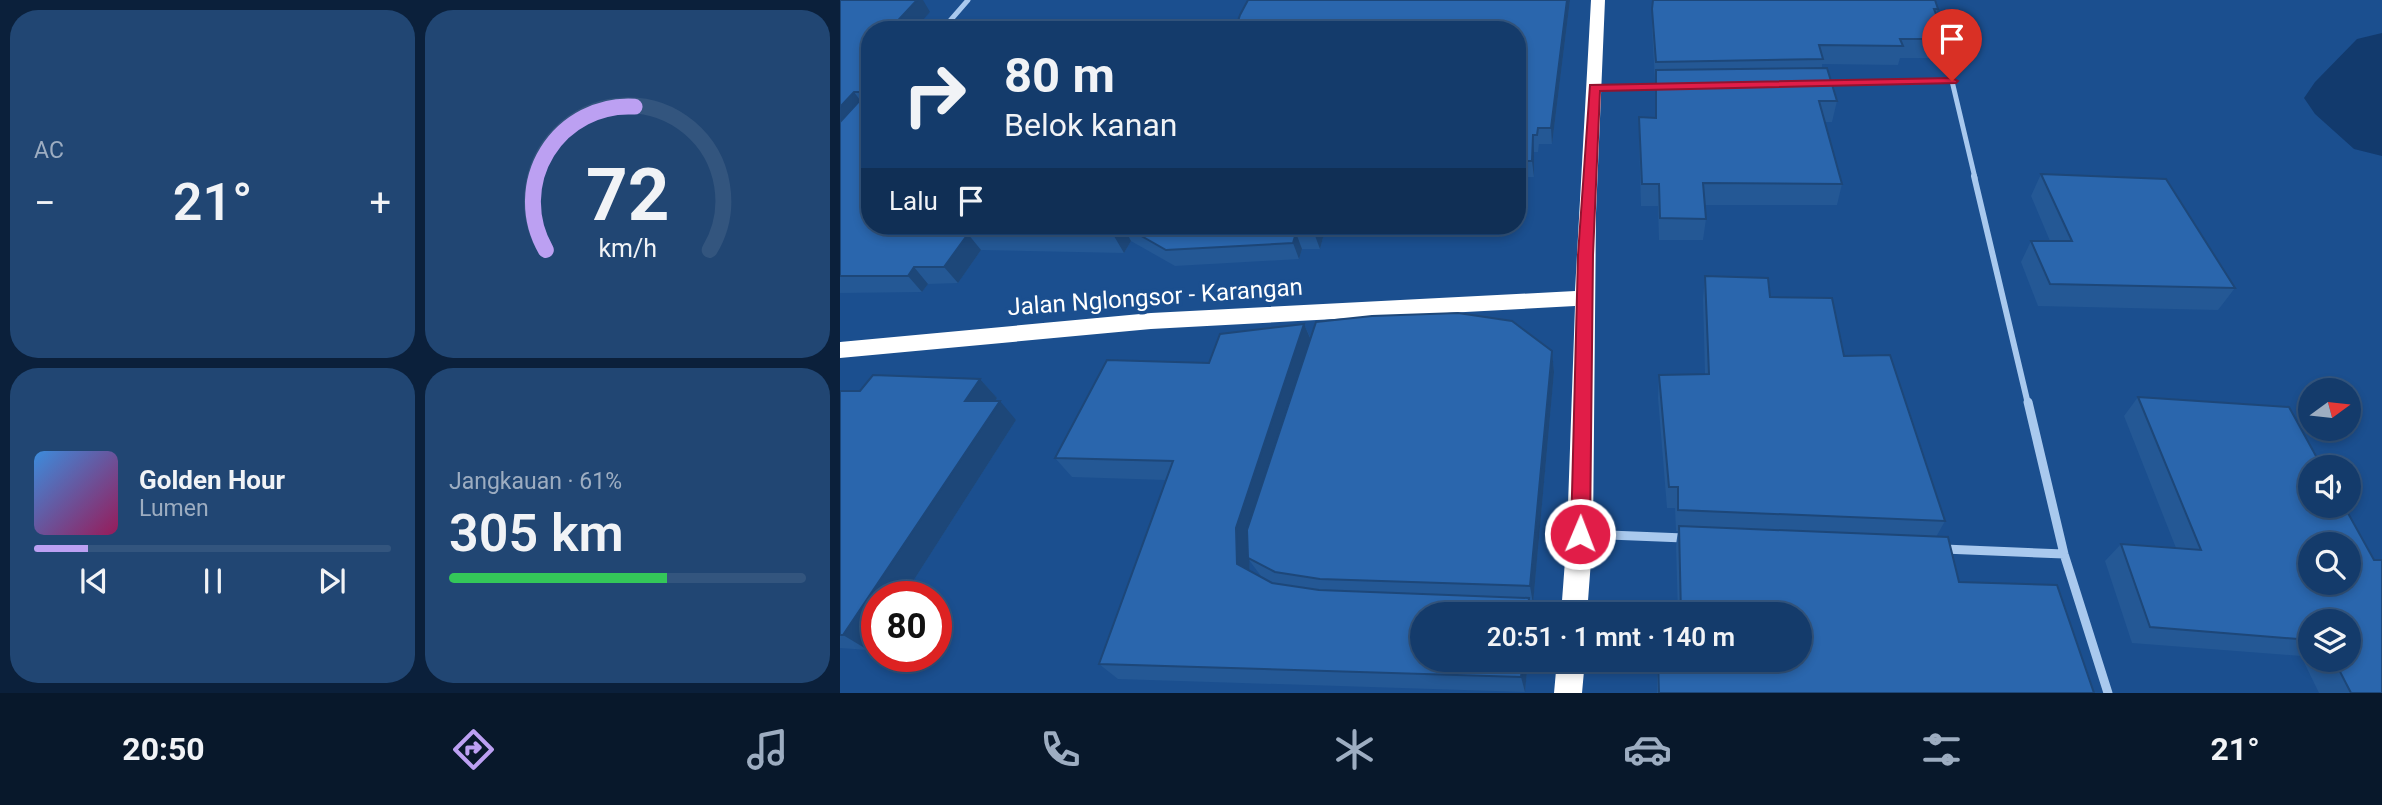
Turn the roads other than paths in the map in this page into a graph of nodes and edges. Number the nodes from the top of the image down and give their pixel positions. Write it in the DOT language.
graph roads {
  1 [pos="968,0"];
  2 [pos="1598,0"];
  3 [pos="950,21"];
  4 [pos="1939,35"];
  5 [pos="1952,81"];
  6 [pos="1815,83"];
  7 [pos="1677,86"];
  8 [pos="1594,87"];
  9 [pos="1584,298"];
  10 [pos="840,350"];
  11 [pos="1580,534"];
  12 [pos="1691,539"];
  13 [pos="1940,549"];
  14 [pos="2064,554"];
  15 [pos="1575,602"];
  16 [pos="1570,672"];
  17 [pos="1568,693"];
  18 [pos="2108,693"];
  1 -- 3 [label="street"];
  2 -- 8 [label="highway"];
  4 -- 5 [label="street"];
  5 -- 6 [label="street"];
  5 -- 14 [label="street"];
  7 -- 8 [label="street"];
  8 -- 9 [label="highway"];
  9 -- 10 [label="highway, Jalan Nglongsor - Karangan"];
  9 -- 11 [label="highway"];
  11 -- 12 [label="street"];
  11 -- 15 [label="highway"];
  13 -- 14 [label="street"];
  14 -- 18 [label="street"];
  16 -- 17 [label="highway"];
}
